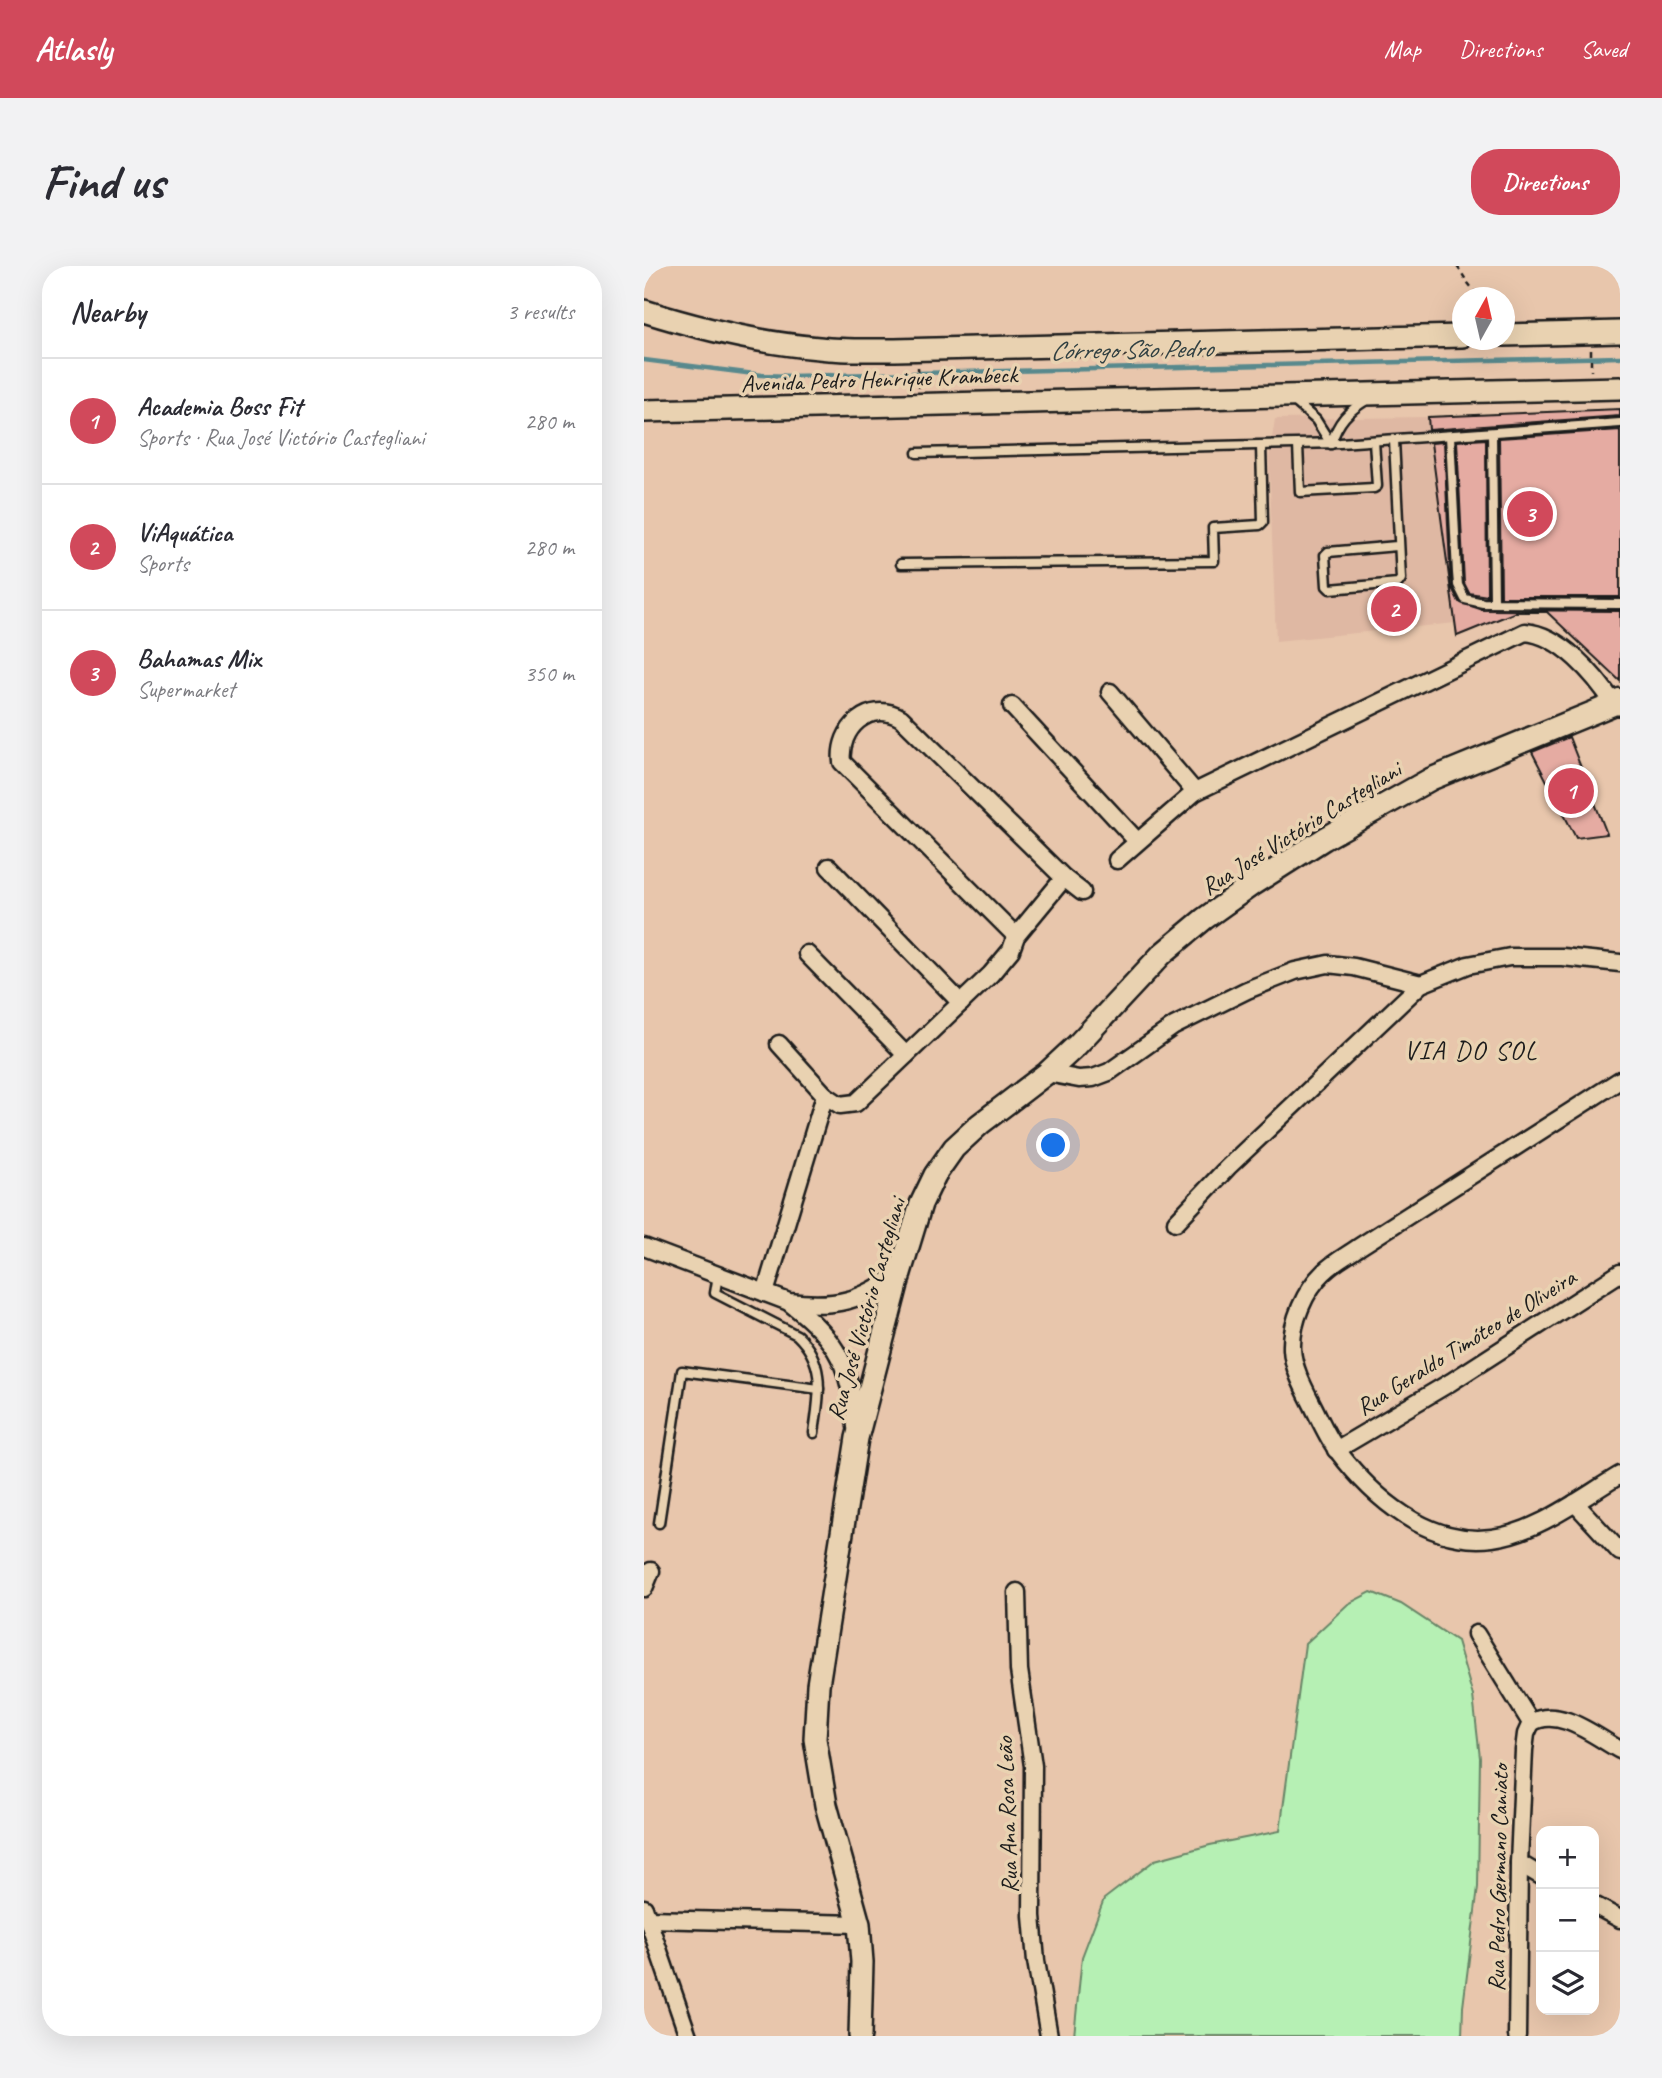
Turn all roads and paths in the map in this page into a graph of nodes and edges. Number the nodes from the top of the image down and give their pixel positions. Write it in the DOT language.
graph roads {
  1 [pos="1457,266"];
  2 [pos="1471,287"];
  3 [pos="644,311"];
  4 [pos="1620,332"];
  5 [pos="1515,335"];
  6 [pos="1452,336"];
  7 [pos="1591,346"];
  8 [pos="918,363"];
  9 [pos="1591,372"];
  10 [pos="919,385"];
  11 [pos="1620,388"];
  12 [pos="1379,394"];
  13 [pos="1286,395"];
  14 [pos="644,411"];
  15 [pos="1620,423"];
  16 [pos="1492,433"];
  17 [pos="1450,436"];
  18 [pos="1394,440"];
  19 [pos="1374,441"];
  20 [pos="1331,444"];
  21 [pos="1298,445"];
  22 [pos="1261,446"];
  23 [pos="917,453"];
  24 [pos="1397,546"];
  25 [pos="901,564"];
  26 [pos="1493,601"];
  27 [pos="1620,604"];
  28 [pos="1110,692"];
  29 [pos="1618,701"];
  30 [pos="1012,706"];
  31 [pos="1195,792"];
  32 [pos="1137,841"];
  33 [pos="1117,860"];
  34 [pos="829,867"];
  35 [pos="1064,878"];
  36 [pos="1082,892"];
  37 [pos="1016,936"];
  38 [pos="807,954"];
  39 [pos="1620,962"];
  40 [pos="1421,984"];
  41 [pos="961,1003"];
  42 [pos="779,1044"];
  43 [pos="906,1055"];
  44 [pos="1047,1073"];
  45 [pos="1620,1080"];
  46 [pos="825,1095"];
  47 [pos="1176,1222"];
  48 [pos="644,1247"];
  49 [pos="900,1273"];
  50 [pos="1620,1273"];
  51 [pos="718,1275"];
  52 [pos="765,1293"];
  53 [pos="789,1302"];
  54 [pos="819,1389"];
  55 [pos="814,1433"];
  56 [pos="857,1438"];
  57 [pos="1336,1450"];
  58 [pos="1620,1475"];
  59 [pos="1575,1503"];
  60 [pos="659,1523"];
  61 [pos="1620,1552"];
  62 [pos="651,1571"];
  63 [pos="644,1588"];
  64 [pos="1017,1592"];
  65 [pos="1476,1634"];
  66 [pos="1531,1723"];
  67 [pos="1620,1750"];
  68 [pos="1519,1863"];
  69 [pos="1536,1873"];
  70 [pos="1599,1908"];
  71 [pos="646,1913"];
  72 [pos="1620,1919"];
  73 [pos="859,1924"];
  74 [pos="688,2036"];
  75 [pos="860,2036"];
  76 [pos="1049,2036"];
  77 [pos="1517,2036"];
  1 -- 2 [label="path"];
  3 -- 6 [label="main road, Avenida Pedro Henrique Krambeck"];
  4 -- 5 [label="main road"];
  7 -- 9 [label="path"];
  8 -- 10 [label="path"];
  11 -- 12 [label="main road, Avenida Pedro Henrique Krambeck"];
  12 -- 13 [label="main road, Avenida Pedro Henrique Krambeck"];
  12 -- 20 [label="lane"];
  13 -- 14 [label="main road, Avenida Pedro Henrique Krambeck"];
  13 -- 20 [label="lane"];
  15 -- 16 [label="lane"];
  16 -- 17 [label="lane"];
  16 -- 26 [label="lane"];
  17 -- 18 [label="lane"];
  17 -- 26 [label="lane"];
  18 -- 19 [label="lane"];
  18 -- 24 [label="lane"];
  19 -- 20 [label="lane"];
  19 -- 21 [label="lane"];
  20 -- 21 [label="lane"];
  21 -- 22 [label="lane"];
  22 -- 23 [label="lane"];
  22 -- 25 [label="lane"];
  24 -- 24 [label="lane"];
  26 -- 27 [label="lane"];
  28 -- 31 [label="street"];
  29 -- 31 [label="street"];
  29 -- 44 [label="main road, Rua José Victório Castegliani"];
  30 -- 32 [label="street"];
  31 -- 32 [label="street"];
  32 -- 33 [label="street"];
  34 -- 41 [label="street"];
  35 -- 36 [label="street"];
  35 -- 37 [label="street"];
  35 -- 37 [label="street"];
  37 -- 41 [label="street"];
  38 -- 43 [label="street"];
  39 -- 40 [label="street"];
  40 -- 44 [label="street"];
  40 -- 47 [label="street"];
  41 -- 43 [label="street"];
  42 -- 46 [label="street"];
  43 -- 46 [label="street"];
  44 -- 49 [label="main road, Rua José Victório Castegliani"];
  45 -- 57 [label="street"];
  46 -- 52 [label="street"];
  48 -- 51 [label="street"];
  49 -- 53 [label="street"];
  49 -- 56 [label="main road, Rua José Victório Castegliani"];
  50 -- 57 [label="street, Rua Geraldo Timóteo de Oliveira"];
  51 -- 52 [label="street"];
  51 -- 54 [label="lane"];
  52 -- 53 [label="street"];
  53 -- 56 [label="street"];
  54 -- 55 [label="lane"];
  54 -- 60 [label="lane"];
  56 -- 73 [label="main road, Rua José Victório Castegliani"];
  57 -- 59 [label="street"];
  58 -- 59 [label="street"];
  59 -- 61 [label="street"];
  62 -- 63 [label="street"];
  64 -- 76 [label="street, Rua Ana Rosa Leão"];
  65 -- 66 [label="street"];
  66 -- 67 [label="street"];
  66 -- 68 [label="street, Rua Pedro Germano Caniato"];
  68 -- 69 [label="street"];
  68 -- 77 [label="street, Rua Pedro Germano Caniato"];
  70 -- 72 [label="street"];
  71 -- 73 [label="street"];
  71 -- 74 [label="street"];
  73 -- 75 [label="main road, Rua José Victório Castegliani"];
}
